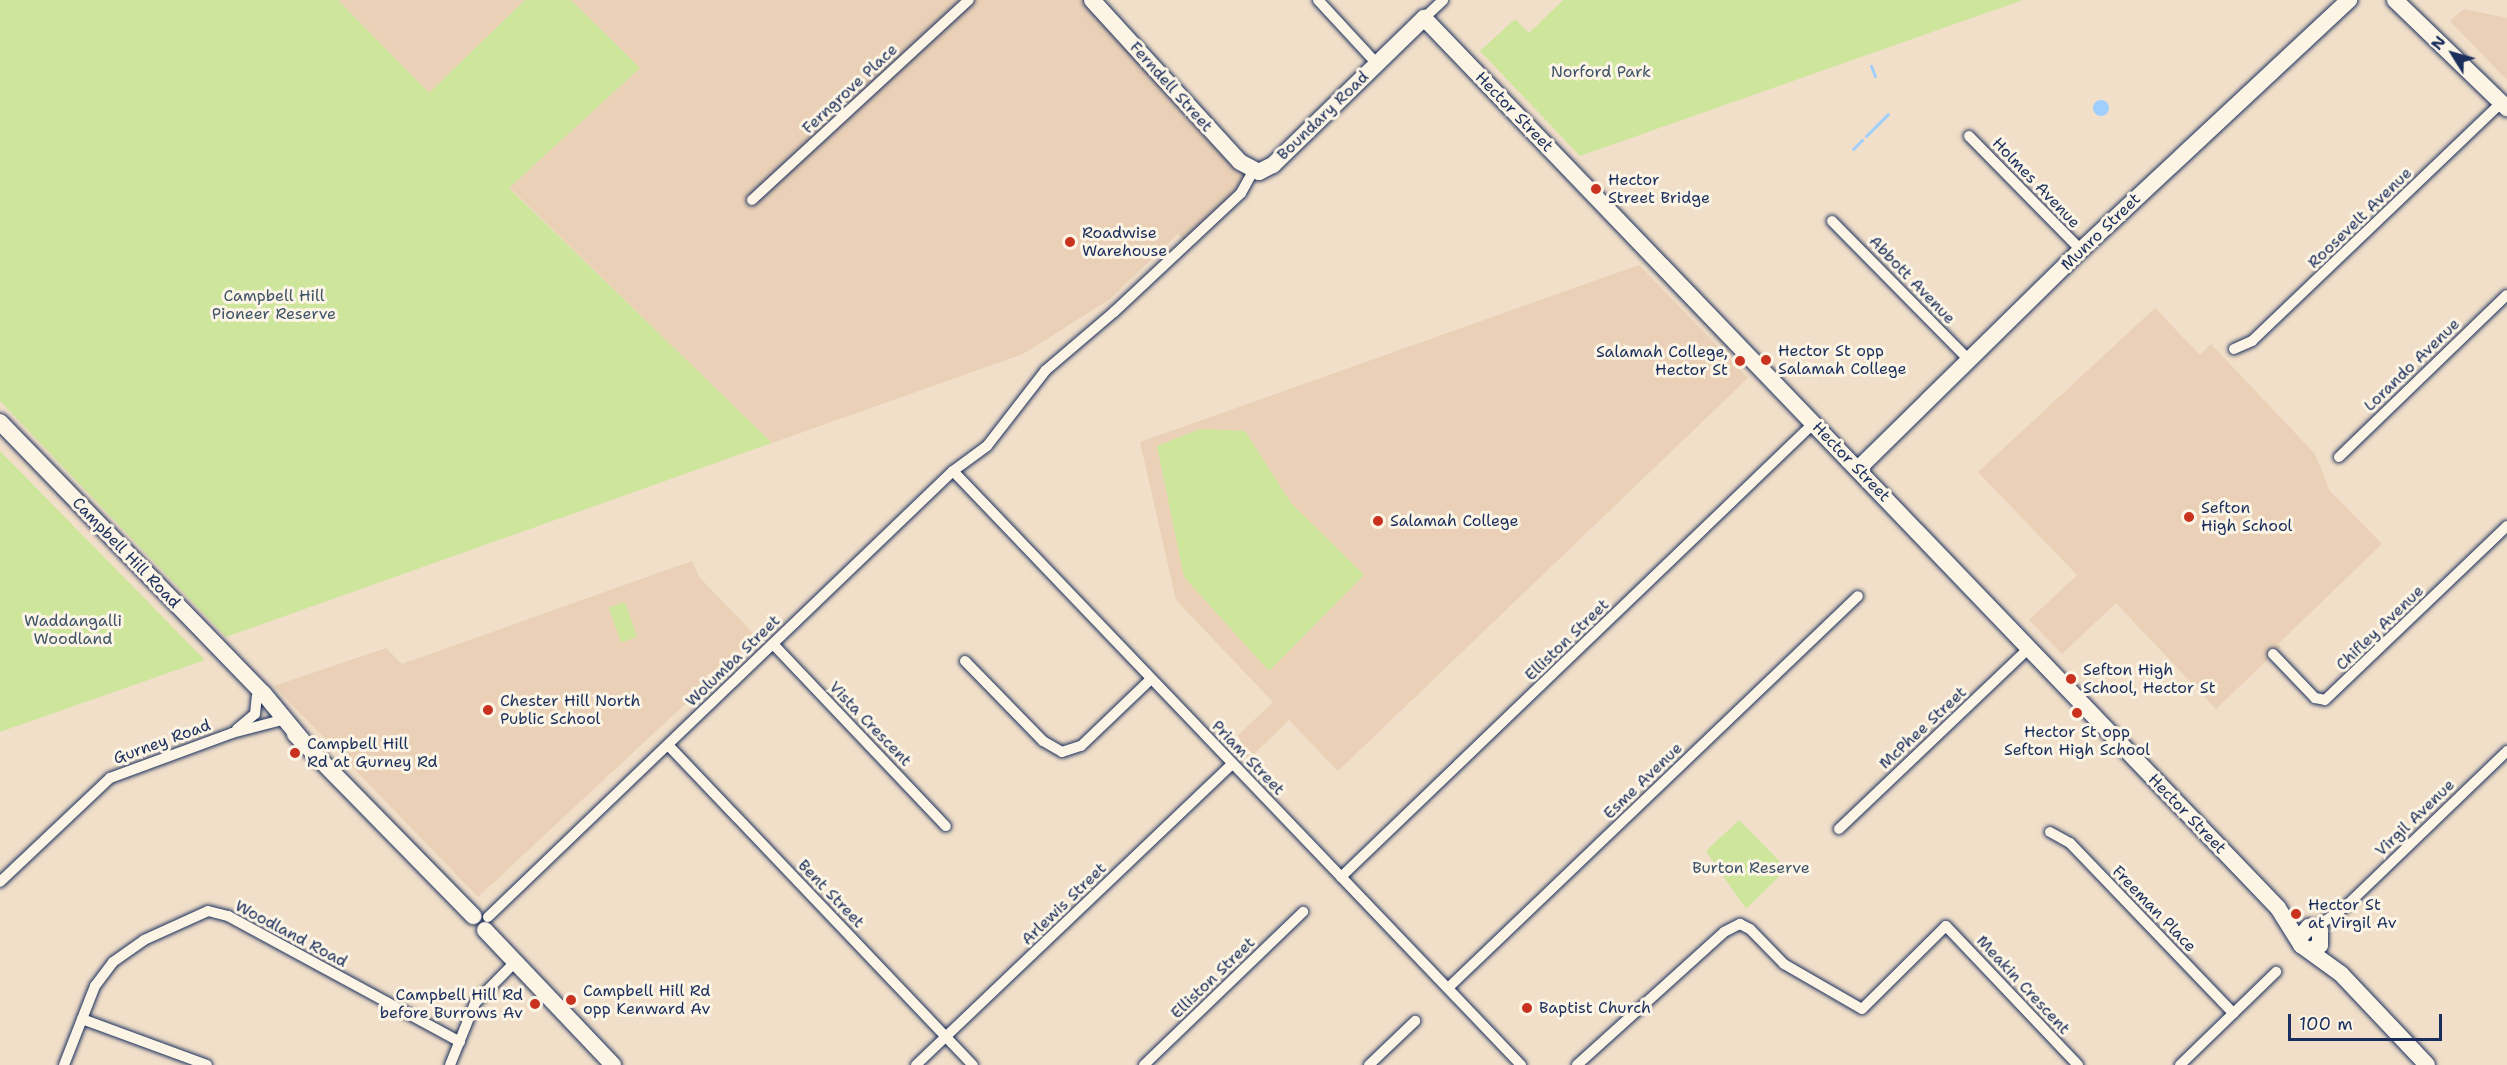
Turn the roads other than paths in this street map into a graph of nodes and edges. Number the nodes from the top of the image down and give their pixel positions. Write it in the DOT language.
graph roads {
  1 [pos="969,0"];
  2 [pos="1092,0"];
  3 [pos="1318,0"];
  4 [pos="1443,0"];
  5 [pos="2349,0"];
  6 [pos="2395,0"];
  7 [pos="1424,18"];
  8 [pos="1377,64"];
  9 [pos="2504,105"];
  10 [pos="1969,136"];
  11 [pos="1253,171"];
  12 [pos="752,200"];
  13 [pos="1832,221"];
  14 [pos="2081,250"];
  15 [pos="2507,295"];
  16 [pos="2234,349"];
  17 [pos="1969,360"];
  18 [pos="0,422"];
  19 [pos="1814,423"];
  20 [pos="2339,457"];
  21 [pos="1858,469"];
  22 [pos="953,471"];
  23 [pos="2507,526"];
  24 [pos="1858,596"];
  25 [pos="773,644"];
  26 [pos="2029,648"];
  27 [pos="2273,654"];
  28 [pos="965,661"];
  29 [pos="1151,679"];
  30 [pos="254,690"];
  31 [pos="278,721"];
  32 [pos="232,732"];
  33 [pos="302,740"];
  34 [pos="668,745"];
  35 [pos="2507,751"];
  36 [pos="1232,764"];
  37 [pos="946,826"];
  38 [pos="1839,829"];
  39 [pos="2050,832"];
  40 [pos="1341,877"];
  41 [pos="0,882"];
  42 [pos="1303,912"];
  43 [pos="482,921"];
  44 [pos="2313,937"];
  45 [pos="515,962"];
  46 [pos="2276,972"];
  47 [pos="1448,988"];
  48 [pos="2233,1013"];
  49 [pos="82,1019"];
  50 [pos="1415,1021"];
  51 [pos="946,1036"];
  52 [pos="460,1041"];
  53 [pos="64,1065"];
  54 [pos="207,1065"];
  55 [pos="450,1065"];
  56 [pos="612,1065"];
  57 [pos="916,1065"];
  58 [pos="973,1065"];
  59 [pos="1144,1065"];
  60 [pos="1370,1065"];
  61 [pos="1521,1065"];
  62 [pos="1577,1065"];
  63 [pos="2078,1065"];
  64 [pos="2180,1065"];
  65 [pos="2427,1065"];
  1 -- 12 [label="street, Ferngrove Place"];
  2 -- 11 [label="main road, Ferndell Street"];
  3 -- 8 [label="street"];
  4 -- 7 [label="street, Boundary Road"];
  5 -- 14 [label="main road, Munro Street"];
  6 -- 9 [label="main road"];
  7 -- 8 [label="main road, Boundary Road"];
  7 -- 19 [label="main road, Hector Street"];
  8 -- 11 [label="main road, Boundary Road"];
  9 -- 16 [label="street, Roosevelt Avenue"];
  10 -- 14 [label="street, Holmes Avenue"];
  11 -- 22 [label="street, Wolumba Street"];
  13 -- 17 [label="street, Abbott Avenue"];
  14 -- 17 [label="main road, Munro Street"];
  15 -- 20 [label="street, Lorando Avenue"];
  17 -- 21 [label="main road, Munro Street"];
  18 -- 30 [label="main road, Campbell Hill Road"];
  19 -- 21 [label="main road, Hector Street"];
  19 -- 40 [label="street, Elliston Street"];
  21 -- 26 [label="main road, Hector Street"];
  22 -- 25 [label="street, Wolumba Street"];
  22 -- 29 [label="street, Priam Street"];
  23 -- 27 [label="street, Chifley Avenue"];
  24 -- 47 [label="street, Esme Avenue"];
  25 -- 34 [label="street, Wolumba Street"];
  25 -- 37 [label="street, Vista Crescent"];
  26 -- 38 [label="street, McPhee Street"];
  26 -- 44 [label="main road, Hector Street"];
  28 -- 29 [label="street"];
  29 -- 36 [label="street, Priam Street"];
  30 -- 31 [label="main road, Campbell Hill Road"];
  30 -- 32 [label="street, Gurney Road"];
  30 -- 33 [label="main road, Campbell Hill Road"];
  31 -- 32 [label="street, Gurney Road"];
  31 -- 33 [label="main road, Campbell Hill Road"];
  32 -- 41 [label="street, Gurney Road"];
  33 -- 43 [label="main road, Campbell Hill Road"];
  34 -- 43 [label="street, Wolumba Street"];
  34 -- 51 [label="street, Bent Street"];
  35 -- 44 [label="street, Virgil Avenue"];
  36 -- 40 [label="street, Priam Street"];
  36 -- 51 [label="street, Arlewis Street"];
  39 -- 48 [label="street, Freeman Place"];
  40 -- 47 [label="street, Priam Street"];
  42 -- 59 [label="street, Elliston Street"];
  43 -- 45 [label="main road, Campbell Hill Road"];
  44 -- 65 [label="main road, Hector Street"];
  45 -- 52 [label="street"];
  45 -- 56 [label="main road, Campbell Hill Road"];
  46 -- 48 [label="street"];
  47 -- 61 [label="street, Priam Street"];
  48 -- 64 [label="street"];
  49 -- 52 [label="street, Woodland Road"];
  49 -- 53 [label="street, Woodland Road"];
  49 -- 54 [label="street"];
  50 -- 60 [label="street"];
  51 -- 57 [label="street, Arlewis Street"];
  51 -- 58 [label="street, Bent Street"];
  52 -- 55 [label="street"];
  62 -- 63 [label="street, Meakin Crescent"];
}
